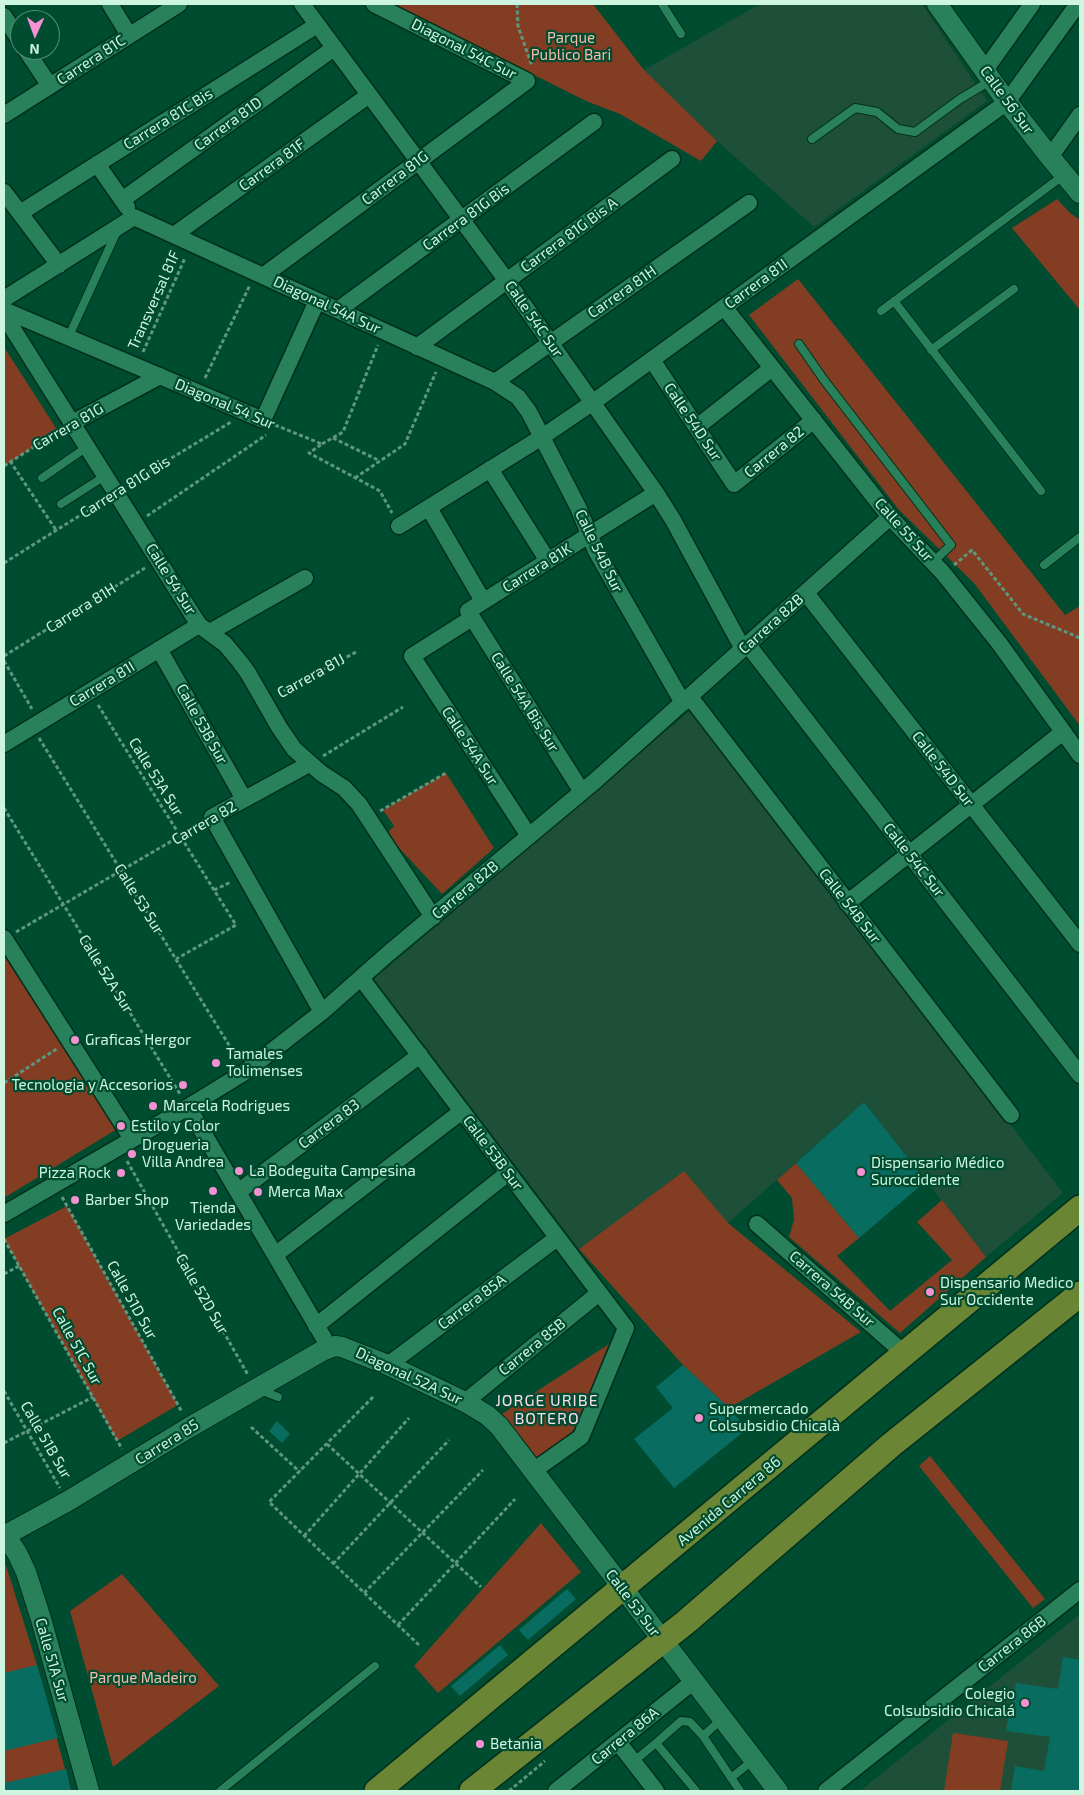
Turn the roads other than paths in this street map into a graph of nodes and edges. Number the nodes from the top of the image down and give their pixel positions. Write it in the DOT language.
graph roads {
  1 [pos="110,4"];
  2 [pos="178,4"];
  3 [pos="302,4"];
  4 [pos="374,4"];
  5 [pos="662,4"];
  6 [pos="937,4"];
  7 [pos="1032,4"];
  8 [pos="1078,4"];
  9 [pos="317,25"];
  10 [pos="681,34"];
  11 [pos="129,35"];
  12 [pos="334,48"];
  13 [pos="33,60"];
  14 [pos="988,75"];
  15 [pos="527,81"];
  16 [pos="50,86"];
  17 [pos="369,95"];
  18 [pos="1007,102"];
  19 [pos="4,115"];
  20 [pos="1080,115"];
  21 [pos="594,122"];
  22 [pos="812,139"];
  23 [pos="1050,157"];
  24 [pos="672,159"];
  25 [pos="418,161"];
  26 [pos="97,164"];
  27 [pos="1064,174"];
  28 [pos="4,192"];
  29 [pos="1080,193"];
  30 [pos="122,200"];
  31 [pos="749,203"];
  32 [pos="20,213"];
  33 [pos="134,217"];
  34 [pos="462,220"];
  35 [pos="119,227"];
  36 [pos="174,236"];
  37 [pos="59,264"];
  38 [pos="260,275"];
  39 [pos="507,281"];
  40 [pos="1014,289"];
  41 [pos="4,300"];
  42 [pos="317,301"];
  43 [pos="894,301"];
  44 [pos="724,307"];
  45 [pos="4,310"];
  46 [pos="338,310"];
  47 [pos="881,311"];
  48 [pos="4,315"];
  49 [pos="68,338"];
  50 [pos="551,342"];
  51 [pos="799,344"];
  52 [pos="417,347"];
  53 [pos="931,350"];
  54 [pos="652,360"];
  55 [pos="772,368"];
  56 [pos="160,376"];
  57 [pos="495,382"];
  58 [pos="518,397"];
  59 [pos="592,403"];
  60 [pos="814,420"];
  61 [pos="72,423"];
  62 [pos="697,427"];
  63 [pos="542,437"];
  64 [pos="87,447"];
  65 [pos="490,469"];
  66 [pos="105,476"];
  67 [pos="42,478"];
  68 [pos="734,484"];
  69 [pos="1041,491"];
  70 [pos="656,493"];
  71 [pos="61,504"];
  72 [pos="429,508"];
  73 [pos="890,517"];
  74 [pos="399,526"];
  75 [pos="589,534"];
  76 [pos="1080,537"];
  77 [pos="548,561"];
  78 [pos="1044,565"];
  79 [pos="938,568"];
  80 [pos="306,578"];
  81 [pos="806,593"];
  82 [pos="483,602"];
  83 [pos="470,614"];
  84 [pos="205,628"];
  85 [pos="746,647"];
  86 [pos="159,649"];
  87 [pos="412,656"];
  88 [pos="686,700"];
  89 [pos="1063,732"];
  90 [pos="4,744"];
  91 [pos="1080,755"];
  92 [pos="309,764"];
  93 [pos="582,792"];
  94 [pos="244,800"];
  95 [pos="971,805"];
  96 [pos="529,836"];
  97 [pos="909,854"];
  98 [pos="848,902"];
  99 [pos="433,917"];
  100 [pos="4,938"];
  101 [pos="1080,944"];
  102 [pos="361,978"];
  103 [pos="322,1012"];
  104 [pos="420,1055"];
  105 [pos="1080,1075"];
  106 [pos="188,1107"];
  107 [pos="462,1111"];
  108 [pos="1011,1115"];
  109 [pos="125,1143"];
  110 [pos="508,1173"];
  111 [pos="238,1192"];
  112 [pos="1080,1208"];
  113 [pos="4,1214"];
  114 [pos="757,1224"];
  115 [pos="557,1238"];
  116 [pos="275,1255"];
  117 [pos="599,1293"];
  118 [pos="1080,1294"];
  119 [pos="316,1326"];
  120 [pos="329,1347"];
  121 [pos="906,1355"];
  122 [pos="388,1366"];
  123 [pos="256,1389"];
  124 [pos="278,1397"];
  125 [pos="465,1402"];
  126 [pos="487,1415"];
  127 [pos="533,1470"];
  128 [pos="4,1535"];
  129 [pos="623,1589"];
  130 [pos="1080,1590"];
  131 [pos="662,1640"];
  132 [pos="375,1666"];
  133 [pos="694,1681"];
  134 [pos="722,1718"];
  135 [pos="703,1736"];
  136 [pos="618,1742"];
  137 [pos="656,1743"];
  138 [pos="754,1759"];
  139 [pos="633,1762"];
  140 [pos="731,1778"];
  141 [pos="89,1791"];
  142 [pos="220,1791"];
  143 [pos="377,1791"];
  144 [pos="472,1791"];
  145 [pos="556,1791"];
  146 [pos="656,1791"];
  147 [pos="696,1791"];
  148 [pos="740,1791"];
  149 [pos="778,1791"];
  150 [pos="826,1791"];
  1 -- 11 [label="street"];
  2 -- 11 [label="street, Carrera 81C"];
  3 -- 9 [label="street, Calle 54C Sur"];
  4 -- 15 [label="street, Diagonal 54C Sur"];
  5 -- 10 [label="lane"];
  6 -- 14 [label="street, Calle 56 Sur"];
  7 -- 14 [label="street"];
  8 -- 18 [label="street, Carrera 81I"];
  9 -- 12 [label="street, Calle 54C Sur"];
  9 -- 26 [label="street, Carrera 81C Bis"];
  11 -- 16 [label="street, Carrera 81C"];
  12 -- 17 [label="street, Calle 54C Sur"];
  12 -- 30 [label="street, Carrera 81D"];
  13 -- 16 [label="street"];
  14 -- 18 [label="street, Calle 56 Sur"];
  14 -- 22 [label="lane"];
  15 -- 25 [label="street, Carrera 81G"];
  16 -- 19 [label="street, Carrera 81C"];
  17 -- 25 [label="street, Calle 54C Sur"];
  17 -- 36 [label="street, Carrera 81F"];
  18 -- 23 [label="street, Calle 56 Sur"];
  18 -- 44 [label="street, Carrera 81I"];
  20 -- 23 [label="street"];
  21 -- 34 [label="street, Carrera 81G Bis"];
  23 -- 27 [label="street, Calle 56 Sur"];
  24 -- 39 [label="street, Carrera 81G Bis A"];
  25 -- 34 [label="street, Calle 54C Sur"];
  25 -- 38 [label="street, Carrera 81G"];
  26 -- 30 [label="street"];
  26 -- 32 [label="street, Carrera 81C Bis"];
  27 -- 29 [label="street, Calle 56 Sur"];
  27 -- 43 [label="lane"];
  28 -- 32 [label="street"];
  30 -- 33 [label="street"];
  31 -- 50 [label="street, Carrera 81H"];
  32 -- 37 [label="street"];
  33 -- 35 [label="street"];
  33 -- 36 [label="street, Diagonal 54A Sur"];
  34 -- 39 [label="street, Calle 54C Sur"];
  34 -- 46 [label="street, Carrera 81G Bis"];
  35 -- 37 [label="street"];
  35 -- 49 [label="lane"];
  36 -- 38 [label="street, Diagonal 54A Sur"];
  37 -- 41 [label="street"];
  38 -- 42 [label="street, Diagonal 54A Sur"];
  39 -- 50 [label="street, Calle 54C Sur"];
  39 -- 52 [label="street, Carrera 81G Bis A"];
  40 -- 53 [label="lane"];
  42 -- 46 [label="street, Diagonal 54A Sur"];
  42 -- 56 [label="street, Diagonal 54 Sur"];
  43 -- 47 [label="lane"];
  43 -- 53 [label="lane"];
  44 -- 54 [label="street, Carrera 81I"];
  44 -- 55 [label="street, Calle 55 Sur"];
  45 -- 49 [label="street, Diagonal 54 Sur"];
  46 -- 52 [label="street, Diagonal 54A Sur"];
  48 -- 61 [label="street, Calle 54 Sur"];
  49 -- 56 [label="street, Diagonal 54 Sur"];
  50 -- 57 [label="street, Carrera 81H"];
  50 -- 59 [label="street, Calle 54C Sur"];
  51 -- 79 [label="lane"];
  52 -- 57 [label="street, Diagonal 54A Sur"];
  53 -- 69 [label="lane"];
  54 -- 59 [label="street, Carrera 81I"];
  54 -- 62 [label="street, Calle 54D Sur"];
  55 -- 60 [label="street, Calle 55 Sur"];
  55 -- 62 [label="street"];
  56 -- 61 [label="street, Carrera 81G"];
  57 -- 58 [label="street, Diagonal 54A Sur"];
  58 -- 63 [label="street, Calle 54B Sur"];
  59 -- 63 [label="street, Carrera 81I"];
  59 -- 70 [label="street, Calle 54C Sur"];
  60 -- 68 [label="street, Carrera 82"];
  60 -- 73 [label="street, Calle 55 Sur"];
  61 -- 64 [label="street, Calle 54 Sur"];
  62 -- 68 [label="street, Calle 54D Sur"];
  63 -- 65 [label="street, Carrera 81I"];
  63 -- 75 [label="street, Calle 54B Sur"];
  64 -- 66 [label="street, Calle 54 Sur"];
  64 -- 67 [label="lane"];
  65 -- 72 [label="street, Carrera 81I"];
  65 -- 77 [label="street"];
  66 -- 71 [label="lane"];
  66 -- 84 [label="street, Calle 54 Sur"];
  70 -- 75 [label="street, Carrera 81K"];
  70 -- 85 [label="street, Calle 54C Sur"];
  72 -- 74 [label="street, Carrera 81I"];
  72 -- 82 [label="street"];
  73 -- 79 [label="street, Calle 55 Sur"];
  73 -- 81 [label="street, Carrera 82B"];
  75 -- 77 [label="street, Carrera 81K"];
  75 -- 88 [label="street, Calle 54B Sur"];
  76 -- 78 [label="lane"];
  77 -- 82 [label="street, Carrera 81K"];
  79 -- 89 [label="street, Calle 55 Sur"];
  80 -- 84 [label="street, Carrera 81I"];
  81 -- 85 [label="street, Carrera 82B"];
  81 -- 95 [label="street, Calle 54D Sur"];
  82 -- 83 [label="street, Carrera 81K"];
  83 -- 87 [label="street, Carrera 81K"];
  83 -- 93 [label="street, Calle 54A Bis Sur"];
  84 -- 86 [label="street, Carrera 81I"];
  84 -- 92 [label="street, Calle 54 Sur"];
  85 -- 88 [label="street, Carrera 82B"];
  85 -- 97 [label="street, Calle 54C Sur"];
  86 -- 90 [label="street, Carrera 81I"];
  86 -- 94 [label="street, Calle 53B Sur"];
  87 -- 96 [label="street, Calle 54A Sur"];
  88 -- 93 [label="street, Carrera 82B"];
  88 -- 98 [label="street, Calle 54B Sur"];
  89 -- 91 [label="street, Calle 55 Sur"];
  89 -- 95 [label="street"];
  92 -- 94 [label="street, Carrera 82"];
  92 -- 99 [label="street, Calle 54 Sur"];
  93 -- 96 [label="street, Carrera 82B"];
  94 -- 103 [label="street, Carrera 82"];
  95 -- 97 [label="street"];
  95 -- 101 [label="street, Calle 54D Sur"];
  96 -- 99 [label="street, Carrera 82B"];
  97 -- 98 [label="street"];
  97 -- 105 [label="street, Calle 54C Sur"];
  98 -- 108 [label="street, Calle 54B Sur"];
  99 -- 102 [label="street, Carrera 82B"];
  100 -- 109 [label="street"];
  102 -- 103 [label="street, Carrera 82B"];
  102 -- 104 [label="street, Calle 53B Sur"];
  103 -- 106 [label="street, Carrera 82B"];
  104 -- 107 [label="street, Calle 53B Sur"];
  104 -- 111 [label="street, Carrera 83"];
  106 -- 109 [label="street, Carrera 82B"];
  106 -- 111 [label="street"];
  107 -- 110 [label="street, Calle 53B Sur"];
  107 -- 116 [label="street"];
  109 -- 113 [label="street, Carrera 82B"];
  110 -- 115 [label="street, Calle 53B Sur"];
  110 -- 119 [label="street"];
  111 -- 116 [label="street"];
  112 -- 121 [label="main road, Avenida Carrera 86"];
  114 -- 121 [label="street, Carrera 54B Sur"];
  115 -- 117 [label="street, Calle 53B Sur"];
  115 -- 122 [label="street, Carrera 85A"];
  116 -- 119 [label="street"];
  117 -- 125 [label="street, Carrera 85B"];
  117 -- 127 [label="street, Calle 53B Sur"];
  118 -- 131 [label="main road"];
  119 -- 120 [label="street"];
  120 -- 122 [label="street, Diagonal 52A Sur"];
  120 -- 123 [label="street, Carrera 85"];
  121 -- 129 [label="main road, Avenida Carrera 86"];
  122 -- 125 [label="street, Diagonal 52A Sur"];
  123 -- 124 [label="lane"];
  123 -- 128 [label="street, Carrera 85"];
  125 -- 126 [label="street, Diagonal 52A Sur"];
  126 -- 127 [label="street, Calle 53 Sur"];
  127 -- 129 [label="street, Calle 53 Sur"];
  128 -- 141 [label="street, Calle 51A Sur"];
  129 -- 131 [label="street, Calle 53 Sur"];
  129 -- 143 [label="main road, Avenida Carrera 86"];
  130 -- 150 [label="street, Carrera 86B"];
  131 -- 133 [label="street, Calle 53 Sur"];
  131 -- 144 [label="main road"];
  132 -- 142 [label="lane"];
  133 -- 134 [label="street, Calle 53 Sur"];
  133 -- 136 [label="street, Carrera 86A"];
  134 -- 135 [label="lane"];
  134 -- 138 [label="street, Calle 53 Sur"];
  135 -- 137 [label="lane"];
  135 -- 140 [label="lane"];
  136 -- 139 [label="street"];
  136 -- 145 [label="street, Carrera 86A"];
  137 -- 139 [label="lane"];
  137 -- 147 [label="lane"];
  138 -- 140 [label="lane"];
  138 -- 149 [label="street, Calle 53 Sur"];
  139 -- 146 [label="street"];
  140 -- 148 [label="lane"];
}
